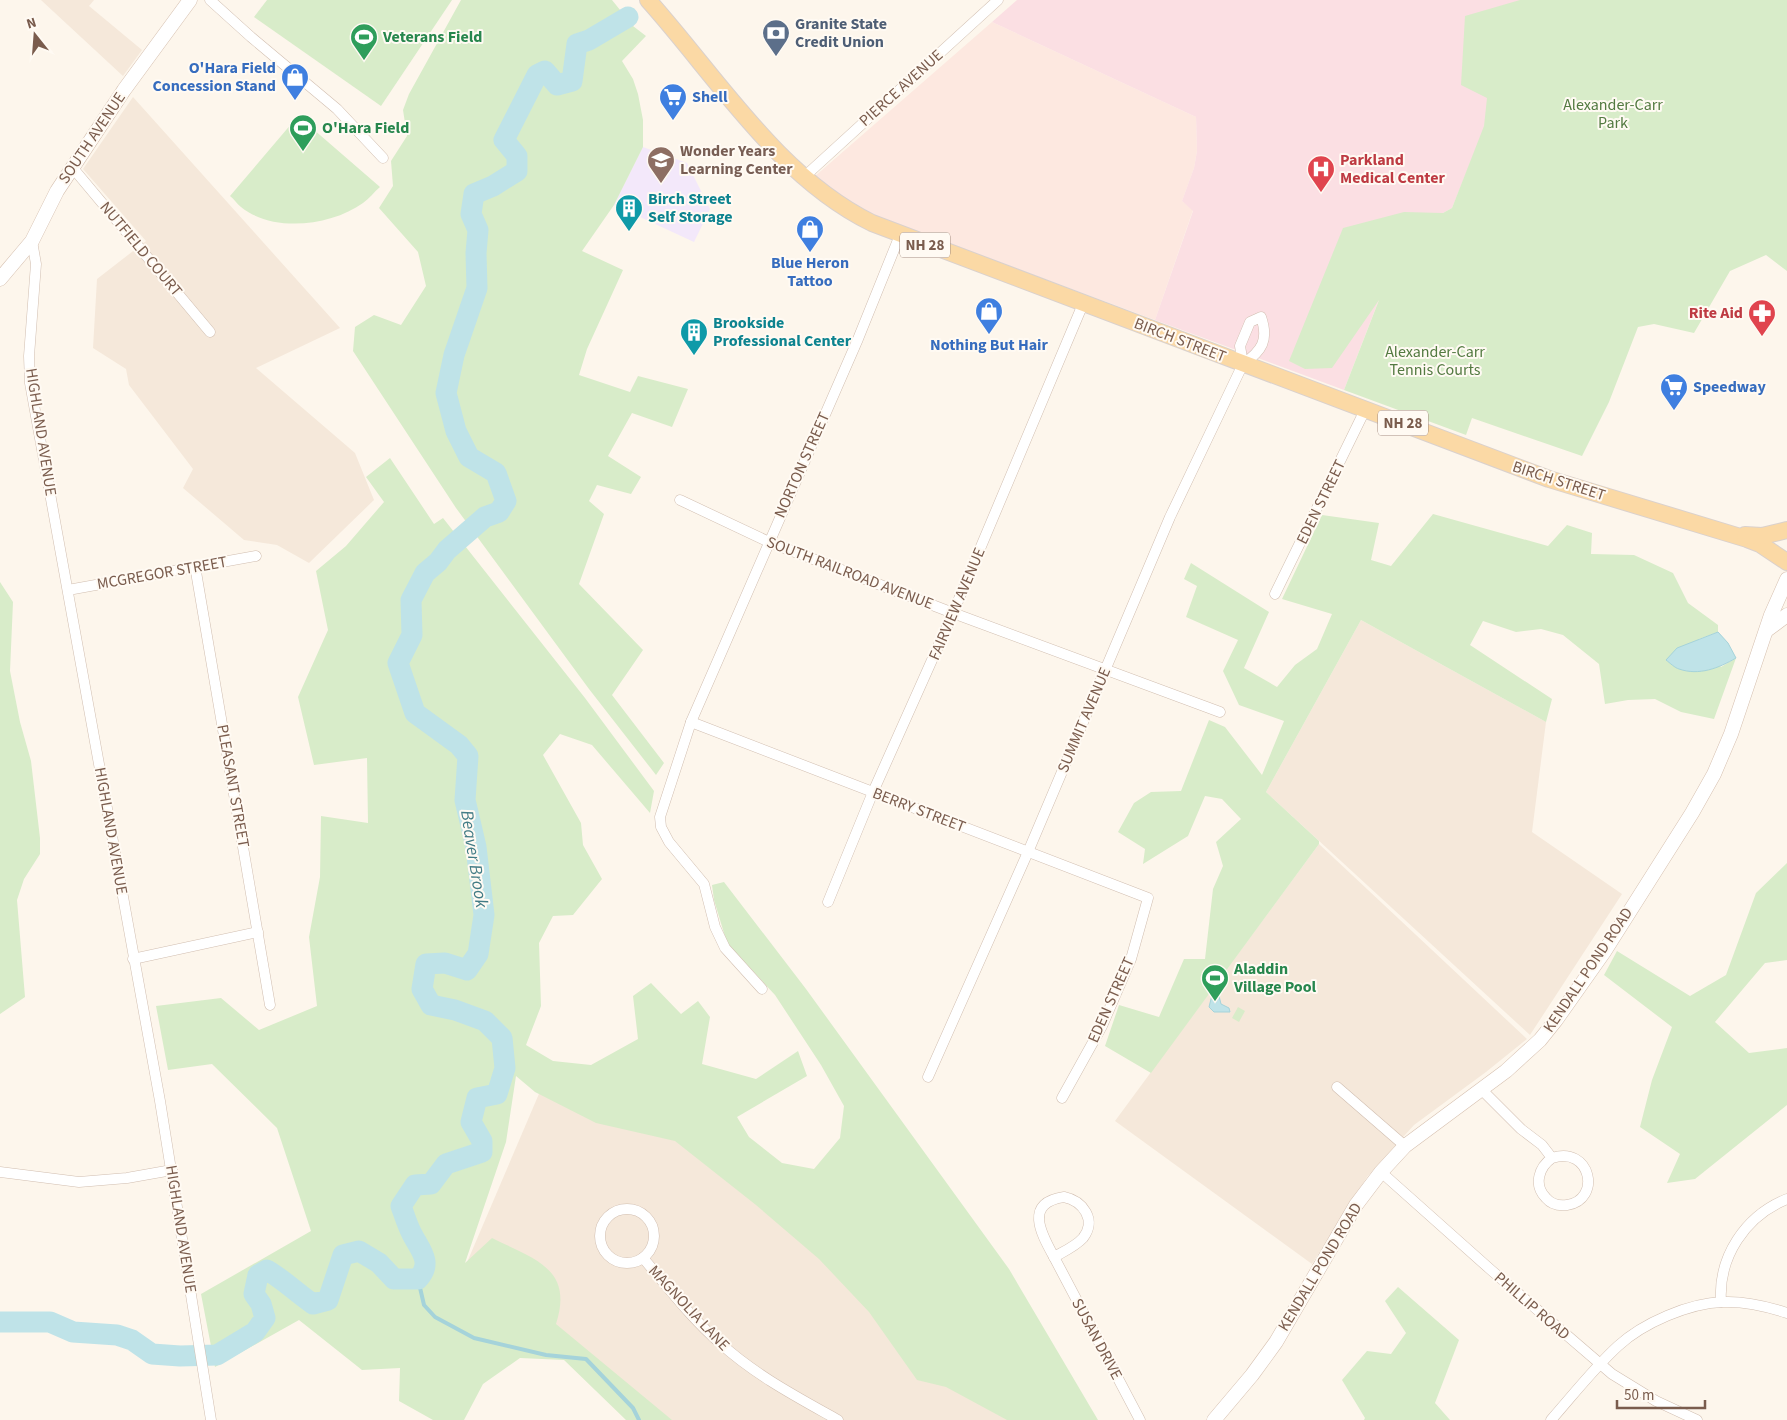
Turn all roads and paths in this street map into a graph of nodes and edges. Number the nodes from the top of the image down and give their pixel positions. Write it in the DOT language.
graph roads {
  1 [pos="190,0"];
  2 [pos="210,0"];
  3 [pos="648,0"];
  4 [pos="998,0"];
  5 [pos="383,158"];
  6 [pos="72,167"];
  7 [pos="804,177"];
  8 [pos="900,235"];
  9 [pos="32,240"];
  10 [pos="0,279"];
  11 [pos="1083,304"];
  12 [pos="210,332"];
  13 [pos="1243,364"];
  14 [pos="1365,410"];
  15 [pos="680,500"];
  16 [pos="1787,530"];
  17 [pos="1736,535"];
  18 [pos="769,542"];
  19 [pos="256,556"];
  20 [pos="1787,562"];
  21 [pos="195,566"];
  22 [pos="1787,580"];
  23 [pos="68,590"];
  24 [pos="1275,594"];
  25 [pos="954,614"];
  26 [pos="1787,615"];
  27 [pos="1766,630"];
  28 [pos="1105,670"];
  29 [pos="1220,712"];
  30 [pos="691,722"];
  31 [pos="874,792"];
  32 [pos="1028,852"];
  33 [pos="1148,898"];
  34 [pos="828,902"];
  35 [pos="258,932"];
  36 [pos="133,959"];
  37 [pos="762,989"];
  38 [pos="270,1005"];
  39 [pos="928,1078"];
  40 [pos="1337,1087"];
  41 [pos="1481,1089"];
  42 [pos="1062,1098"];
  43 [pos="1405,1146"];
  44 [pos="1552,1158"];
  45 [pos="172,1170"];
  46 [pos="0,1172"];
  47 [pos="1381,1172"];
  48 [pos="1787,1199"];
  49 [pos="1054,1257"];
  50 [pos="643,1258"];
  51 [pos="1721,1302"];
  52 [pos="1787,1313"];
  53 [pos="1600,1364"];
  54 [pos="210,1420"];
  55 [pos="838,1420"];
  56 [pos="1140,1420"];
  57 [pos="1214,1420"];
  58 [pos="1551,1420"];
  59 [pos="1697,1420"];
  1 -- 6 [label="street, SOUTH AVENUE"];
  2 -- 5 [label="street"];
  3 -- 7 [label="main road, BIRCH STREET / NH 28"];
  4 -- 7 [label="street, PIERCE AVENUE"];
  6 -- 9 [label="street, SOUTH AVENUE"];
  6 -- 12 [label="street, NUTFIELD COURT"];
  7 -- 8 [label="main road, BIRCH STREET / NH 28"];
  8 -- 11 [label="main road, BIRCH STREET / NH 28"];
  8 -- 18 [label="street, NORTON STREET"];
  9 -- 10 [label="street, SOUTH AVENUE"];
  9 -- 23 [label="street, HIGHLAND AVENUE"];
  11 -- 13 [label="main road, BIRCH STREET / NH 28"];
  11 -- 25 [label="street, FAIRVIEW AVENUE"];
  13 -- 14 [label="main road, BIRCH STREET / NH 28"];
  13 -- 28 [label="street, SUMMIT AVENUE"];
  14 -- 17 [label="main road, BIRCH STREET / NH 28"];
  14 -- 24 [label="street, EDEN STREET"];
  15 -- 18 [label="street, SOUTH RAILROAD AVENUE"];
  16 -- 17 [label="main road, NH 28"];
  17 -- 20 [label="main road, BIRCH STREET / NH 28"];
  18 -- 25 [label="street, SOUTH RAILROAD AVENUE"];
  18 -- 30 [label="street, NORTON STREET"];
  19 -- 21 [label="street, MCGREGOR STREET"];
  21 -- 23 [label="street, MCGREGOR STREET"];
  21 -- 35 [label="street, PLEASANT STREET"];
  22 -- 27 [label="street, KENDALL POND ROAD"];
  23 -- 36 [label="street, HIGHLAND AVENUE"];
  25 -- 28 [label="street, SOUTH RAILROAD AVENUE"];
  25 -- 31 [label="street, FAIRVIEW AVENUE"];
  26 -- 27 [label="street"];
  27 -- 41 [label="street, KENDALL POND ROAD"];
  28 -- 29 [label="street, SOUTH RAILROAD AVENUE"];
  28 -- 32 [label="street, SUMMIT AVENUE"];
  30 -- 31 [label="street, BERRY STREET"];
  30 -- 37 [label="street, NORTON STREET"];
  31 -- 32 [label="street, BERRY STREET"];
  31 -- 34 [label="street, FAIRVIEW AVENUE"];
  32 -- 33 [label="street, BERRY STREET"];
  32 -- 39 [label="street, SUMMIT AVENUE"];
  33 -- 42 [label="street, EDEN STREET"];
  35 -- 36 [label="street"];
  35 -- 38 [label="street, PLEASANT STREET"];
  36 -- 45 [label="street, HIGHLAND AVENUE"];
  40 -- 43 [label="street"];
  41 -- 43 [label="street, KENDALL POND ROAD"];
  41 -- 44 [label="street"];
  43 -- 47 [label="street, KENDALL POND ROAD"];
  44 -- 44 [label="street"];
  45 -- 46 [label="street"];
  45 -- 54 [label="street, HIGHLAND AVENUE"];
  47 -- 53 [label="street, PHILLIP ROAD"];
  47 -- 57 [label="street, KENDALL POND ROAD"];
  48 -- 51 [label="street"];
  49 -- 49 [label="street, SUSAN DRIVE"];
  49 -- 56 [label="street, SUSAN DRIVE"];
  50 -- 50 [label="street, MAGNOLIA LANE"];
  50 -- 55 [label="street, MAGNOLIA LANE"];
  51 -- 52 [label="street"];
  51 -- 53 [label="street"];
  53 -- 58 [label="street"];
  53 -- 59 [label="street, PHILLIP ROAD"];
}
